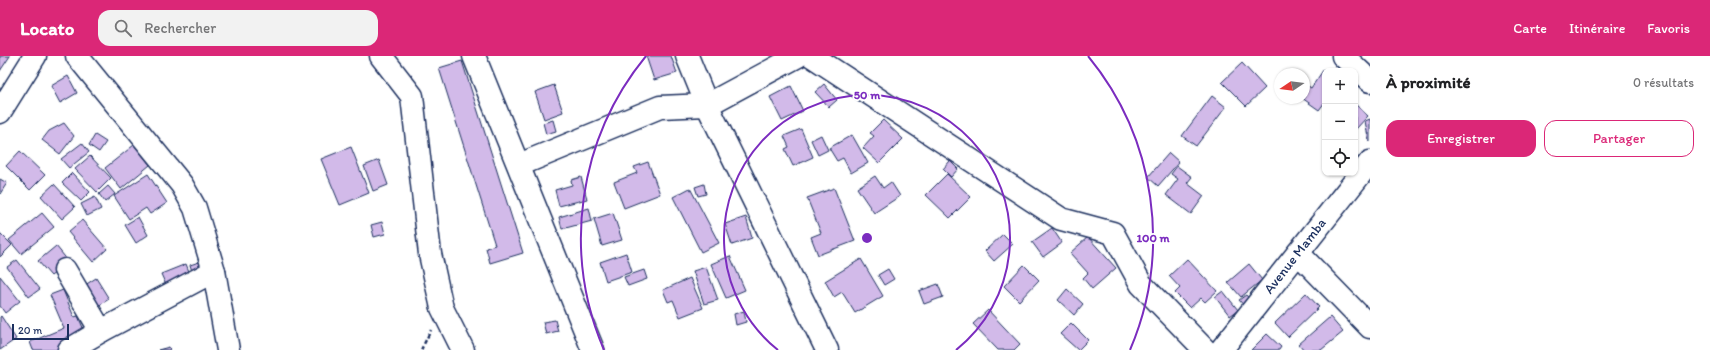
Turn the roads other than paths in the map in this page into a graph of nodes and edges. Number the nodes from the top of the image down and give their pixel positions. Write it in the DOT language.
graph roads {
  1 [pos="35,56"];
  2 [pos="77,56"];
  3 [pos="381,56"];
  4 [pos="474,56"];
  5 [pos="687,56"];
  6 [pos="798,56"];
  7 [pos="812,56"];
  8 [pos="1343,56"];
  9 [pos="1370,80"];
  10 [pos="707,105"];
  11 [pos="0,112"];
  12 [pos="1370,162"];
  13 [pos="519,165"];
  14 [pos="1298,253"];
  15 [pos="65,270"];
  16 [pos="214,271"];
  17 [pos="1370,328"];
  18 [pos="101,331"];
  19 [pos="69,350"];
  20 [pos="228,350"];
  21 [pos="464,350"];
  22 [pos="593,350"];
  23 [pos="827,350"];
  24 [pos="1205,350"];
  25 [pos="1221,350"];
  1 -- 11 [label="street"];
  2 -- 16 [label="street"];
  3 -- 21 [label="street"];
  4 -- 13 [label="street"];
  5 -- 10 [label="street"];
  6 -- 10 [label="street"];
  7 -- 24 [label="street"];
  8 -- 9 [label="street"];
  10 -- 13 [label="street"];
  10 -- 23 [label="street"];
  12 -- 14 [label="street, Avenue Mamba"];
  13 -- 22 [label="street"];
  14 -- 17 [label="street"];
  14 -- 25 [label="street, Avenue Mamba"];
  15 -- 18 [label="street"];
  16 -- 18 [label="street"];
  16 -- 20 [label="street"];
  18 -- 19 [label="street"];
}
